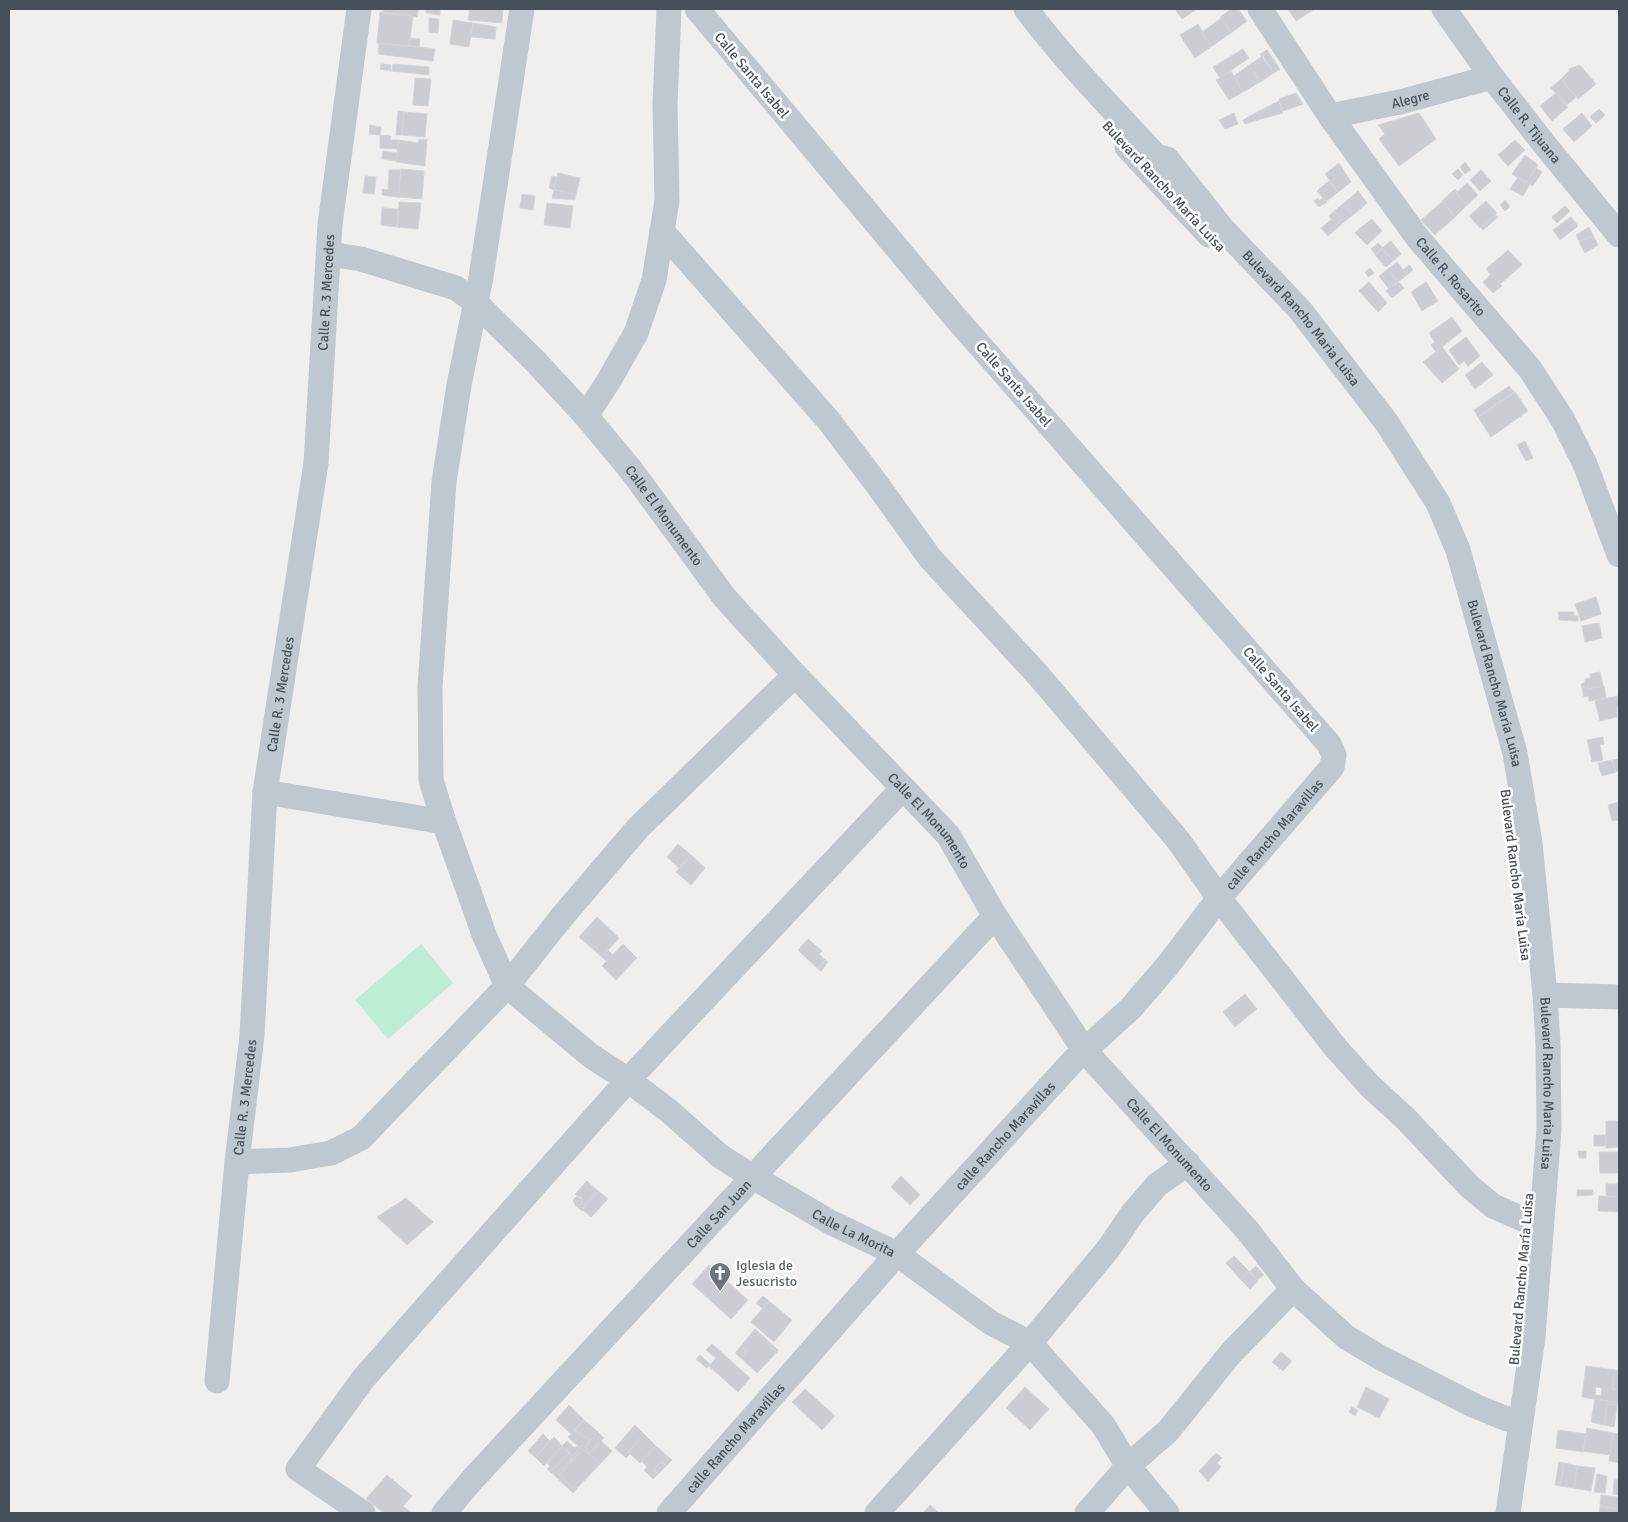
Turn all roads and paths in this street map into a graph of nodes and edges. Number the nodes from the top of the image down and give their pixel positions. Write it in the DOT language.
graph roads {
  1 [pos="359,9"];
  2 [pos="522,9"];
  3 [pos="669,9"];
  4 [pos="697,9"];
  5 [pos="1008,9"];
  6 [pos="1026,9"];
  7 [pos="1260,9"];
  8 [pos="1444,9"];
  9 [pos="1492,77"];
  10 [pos="1330,116"];
  11 [pos="662,231"];
  12 [pos="1619,235"];
  13 [pos="329,254"];
  14 [pos="475,302"];
  15 [pos="586,416"];
  16 [pos="1619,555"];
  17 [pos="795,675"];
  18 [pos="1334,756"];
  19 [pos="903,788"];
  20 [pos="265,792"];
  21 [pos="444,822"];
  22 [pos="1219,898"];
  23 [pos="994,916"];
  24 [pos="508,986"];
  25 [pos="1545,995"];
  26 [pos="1619,997"];
  27 [pos="1085,1051"];
  28 [pos="628,1080"];
  29 [pos="237,1162"];
  30 [pos="1188,1163"];
  31 [pos="753,1177"];
  32 [pos="1527,1222"];
  33 [pos="897,1254"];
  34 [pos="1293,1289"];
  35 [pos="1030,1343"];
  36 [pos="216,1382"];
  37 [pos="1507,1419"];
  38 [pos="1128,1466"];
  39 [pos="363,1513"];
  40 [pos="444,1513"];
  41 [pos="669,1513"];
  42 [pos="876,1513"];
  43 [pos="1086,1513"];
  44 [pos="1167,1513"];
  45 [pos="1493,1513"];
  46 [pos="1508,1513"];
  1 -- 13 [label="street, Calle R. 3 Mercedes"];
  2 -- 14 [label="street"];
  3 -- 11 [label="street"];
  4 -- 18 [label="street, Calle Santa Isabel"];
  5 -- 32 [label="street, Bulevard Rancho María Luisa"];
  6 -- 25 [label="street, Bulevard Rancho Maria Luisa"];
  7 -- 10 [label="street, Calle R. Rosarito"];
  8 -- 9 [label="street, Calle R. Tijuana"];
  9 -- 10 [label="street, Alegre"];
  9 -- 12 [label="street, Calle R. Tijuana"];
  10 -- 16 [label="street, Calle R. Rosarito"];
  11 -- 15 [label="street"];
  11 -- 22 [label="street"];
  13 -- 14 [label="street, Calle El Monumento"];
  13 -- 20 [label="street, Calle R. 3 Mercedes"];
  14 -- 15 [label="street, Calle El Monumento"];
  14 -- 21 [label="street"];
  15 -- 17 [label="street, Calle El Monumento"];
  17 -- 19 [label="street, Calle El Monumento"];
  17 -- 24 [label="street"];
  18 -- 22 [label="street, calle Rancho Maravillas"];
  19 -- 23 [label="street, Calle El Monumento"];
  19 -- 28 [label="street"];
  20 -- 21 [label="street"];
  20 -- 29 [label="street, Calle R. 3 Mercedes"];
  21 -- 24 [label="street"];
  22 -- 27 [label="street, calle Rancho Maravillas"];
  22 -- 32 [label="street"];
  23 -- 27 [label="street, Calle El Monumento"];
  23 -- 31 [label="street, Calle San Juan"];
  24 -- 28 [label="street, Calle La Morita"];
  24 -- 29 [label="street"];
  25 -- 26 [label="street"];
  25 -- 46 [label="street, Bulevard Rancho Maria Luisa"];
  27 -- 30 [label="street, Calle El Monumento"];
  27 -- 33 [label="street, calle Rancho Maravillas"];
  28 -- 31 [label="street, Calle La Morita"];
  28 -- 39 [label="street"];
  29 -- 36 [label="street, Calle R. 3 Mercedes"];
  30 -- 34 [label="street, Calle El Monumento"];
  30 -- 35 [label="street"];
  31 -- 33 [label="street, Calle La Morita"];
  31 -- 40 [label="street, Calle San Juan"];
  32 -- 37 [label="street, Bulevard Rancho María Luisa"];
  33 -- 35 [label="street, Calle La Morita"];
  33 -- 41 [label="street, calle Rancho Maravillas"];
  34 -- 37 [label="street, Calle El Monumento"];
  34 -- 38 [label="street"];
  35 -- 38 [label="street, Calle La Morita"];
  35 -- 42 [label="street"];
  37 -- 45 [label="street, Bulevard Rancho María Luisa"];
  38 -- 43 [label="street"];
  38 -- 44 [label="street, Calle La Morita"];
}
